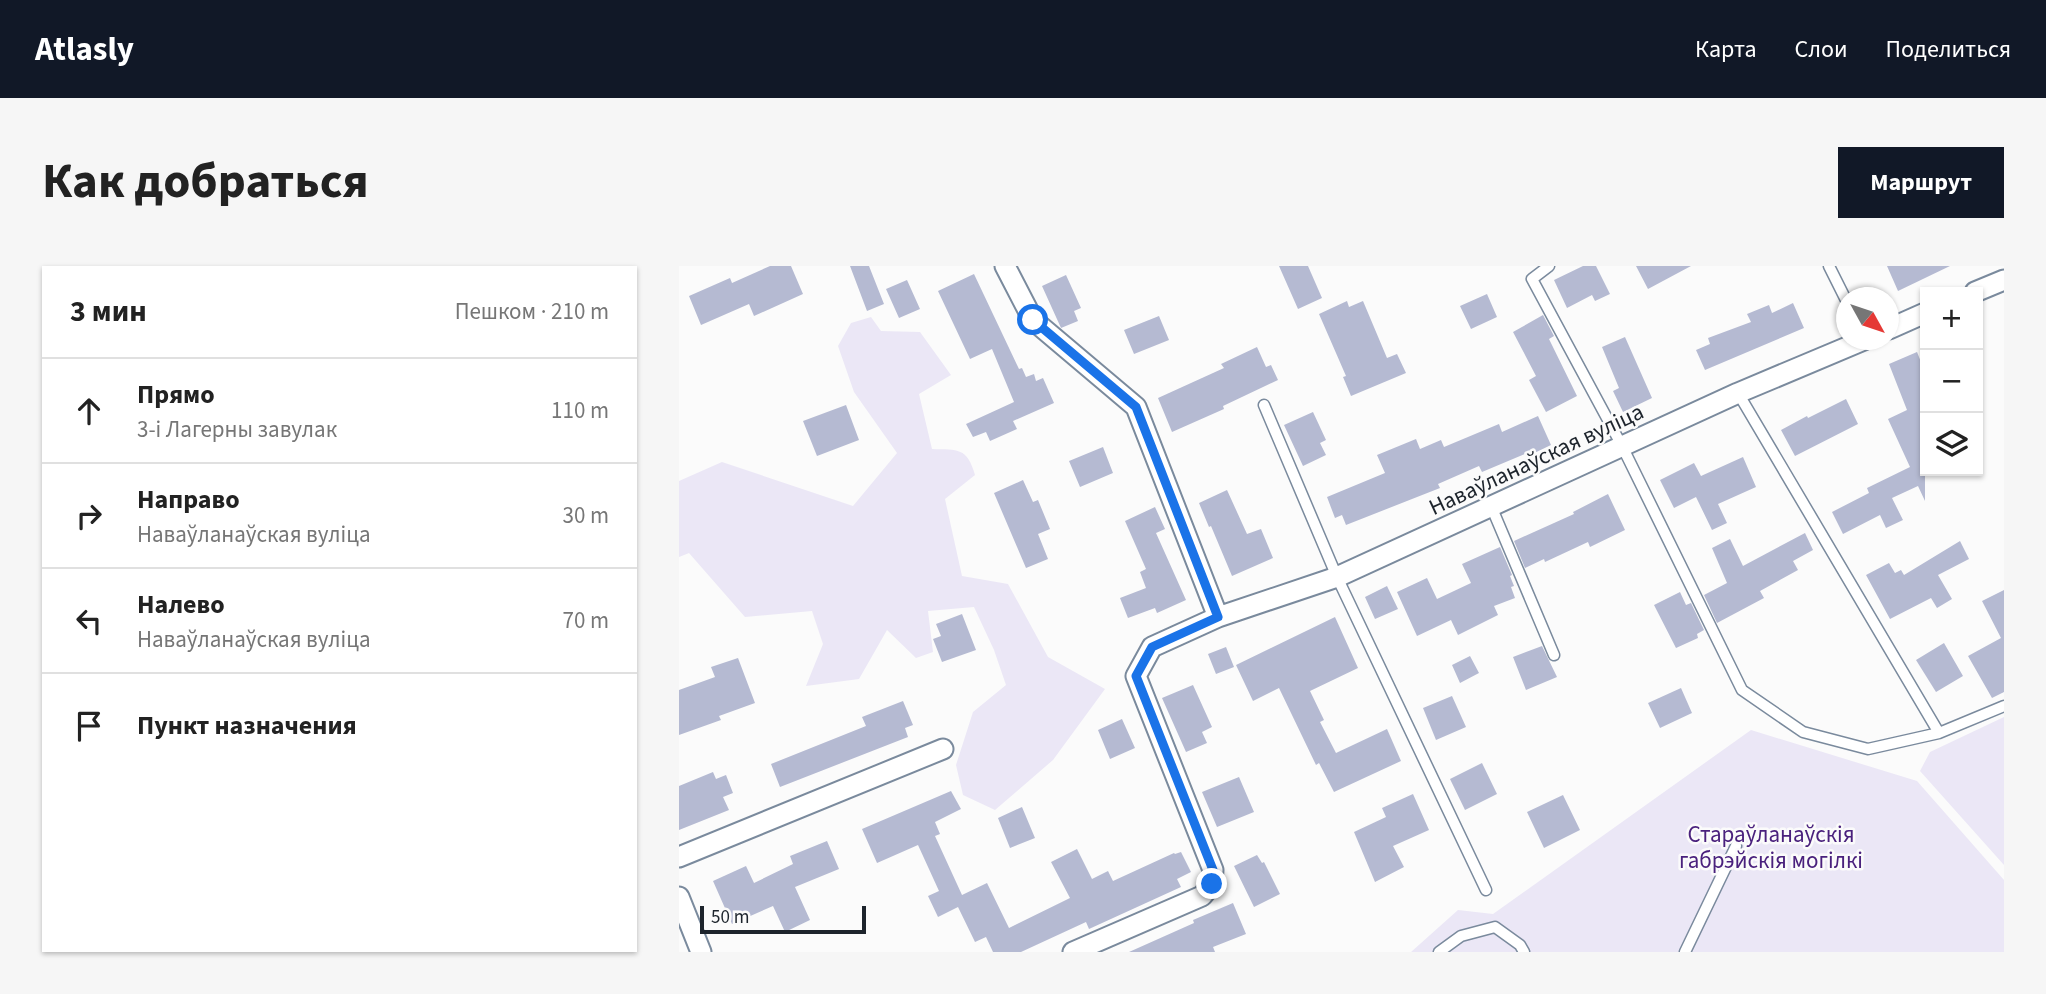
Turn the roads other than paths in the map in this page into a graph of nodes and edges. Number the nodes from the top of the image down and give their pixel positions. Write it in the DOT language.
graph roads {
  1 [pos="1005,266"];
  2 [pos="1549,266"];
  3 [pos="1829,266"];
  4 [pos="2004,280"];
  5 [pos="1839,287"];
  6 [pos="1983,289"];
  7 [pos="1920,315"];
  8 [pos="1899,324"];
  9 [pos="1840,350"];
  10 [pos="1738,393"];
  11 [pos="1264,405"];
  12 [pos="1622,446"];
  13 [pos="1491,506"];
  14 [pos="1337,577"];
  15 [pos="1218,617"];
  16 [pos="1555,655"];
  17 [pos="2004,706"];
  18 [pos="1939,733"];
  19 [pos="943,749"];
  20 [pos="1736,846"];
  21 [pos="679,857"];
  22 [pos="1486,890"];
  23 [pos="679,897"];
  24 [pos="685,932"];
  25 [pos="701,952"];
  26 [pos="1073,952"];
  27 [pos="1439,952"];
  28 [pos="1524,952"];
  29 [pos="1685,952"];
  1 -- 15 [label="street"];
  2 -- 12 [label="lane"];
  3 -- 5 [label="lane"];
  4 -- 6 [label="street"];
  7 -- 8 [label="street"];
  9 -- 10 [label="street, Наваўланаўская вуліца"];
  10 -- 12 [label="street, Наваўланаўская вуліца"];
  10 -- 18 [label="lane"];
  11 -- 14 [label="lane"];
  12 -- 13 [label="street, Наваўланаўская вуліца"];
  12 -- 18 [label="lane"];
  13 -- 14 [label="street, Наваўланаўская вуліца"];
  13 -- 16 [label="lane"];
  14 -- 15 [label="street, Наваўланаўская вуліца"];
  14 -- 22 [label="lane"];
  15 -- 26 [label="street, Наваўланаўская вуліца"];
  17 -- 18 [label="lane"];
  19 -- 21 [label="street"];
  20 -- 29 [label="lane"];
  23 -- 24 [label="street"];
  24 -- 25 [label="street"];
  27 -- 28 [label="lane"];
}
